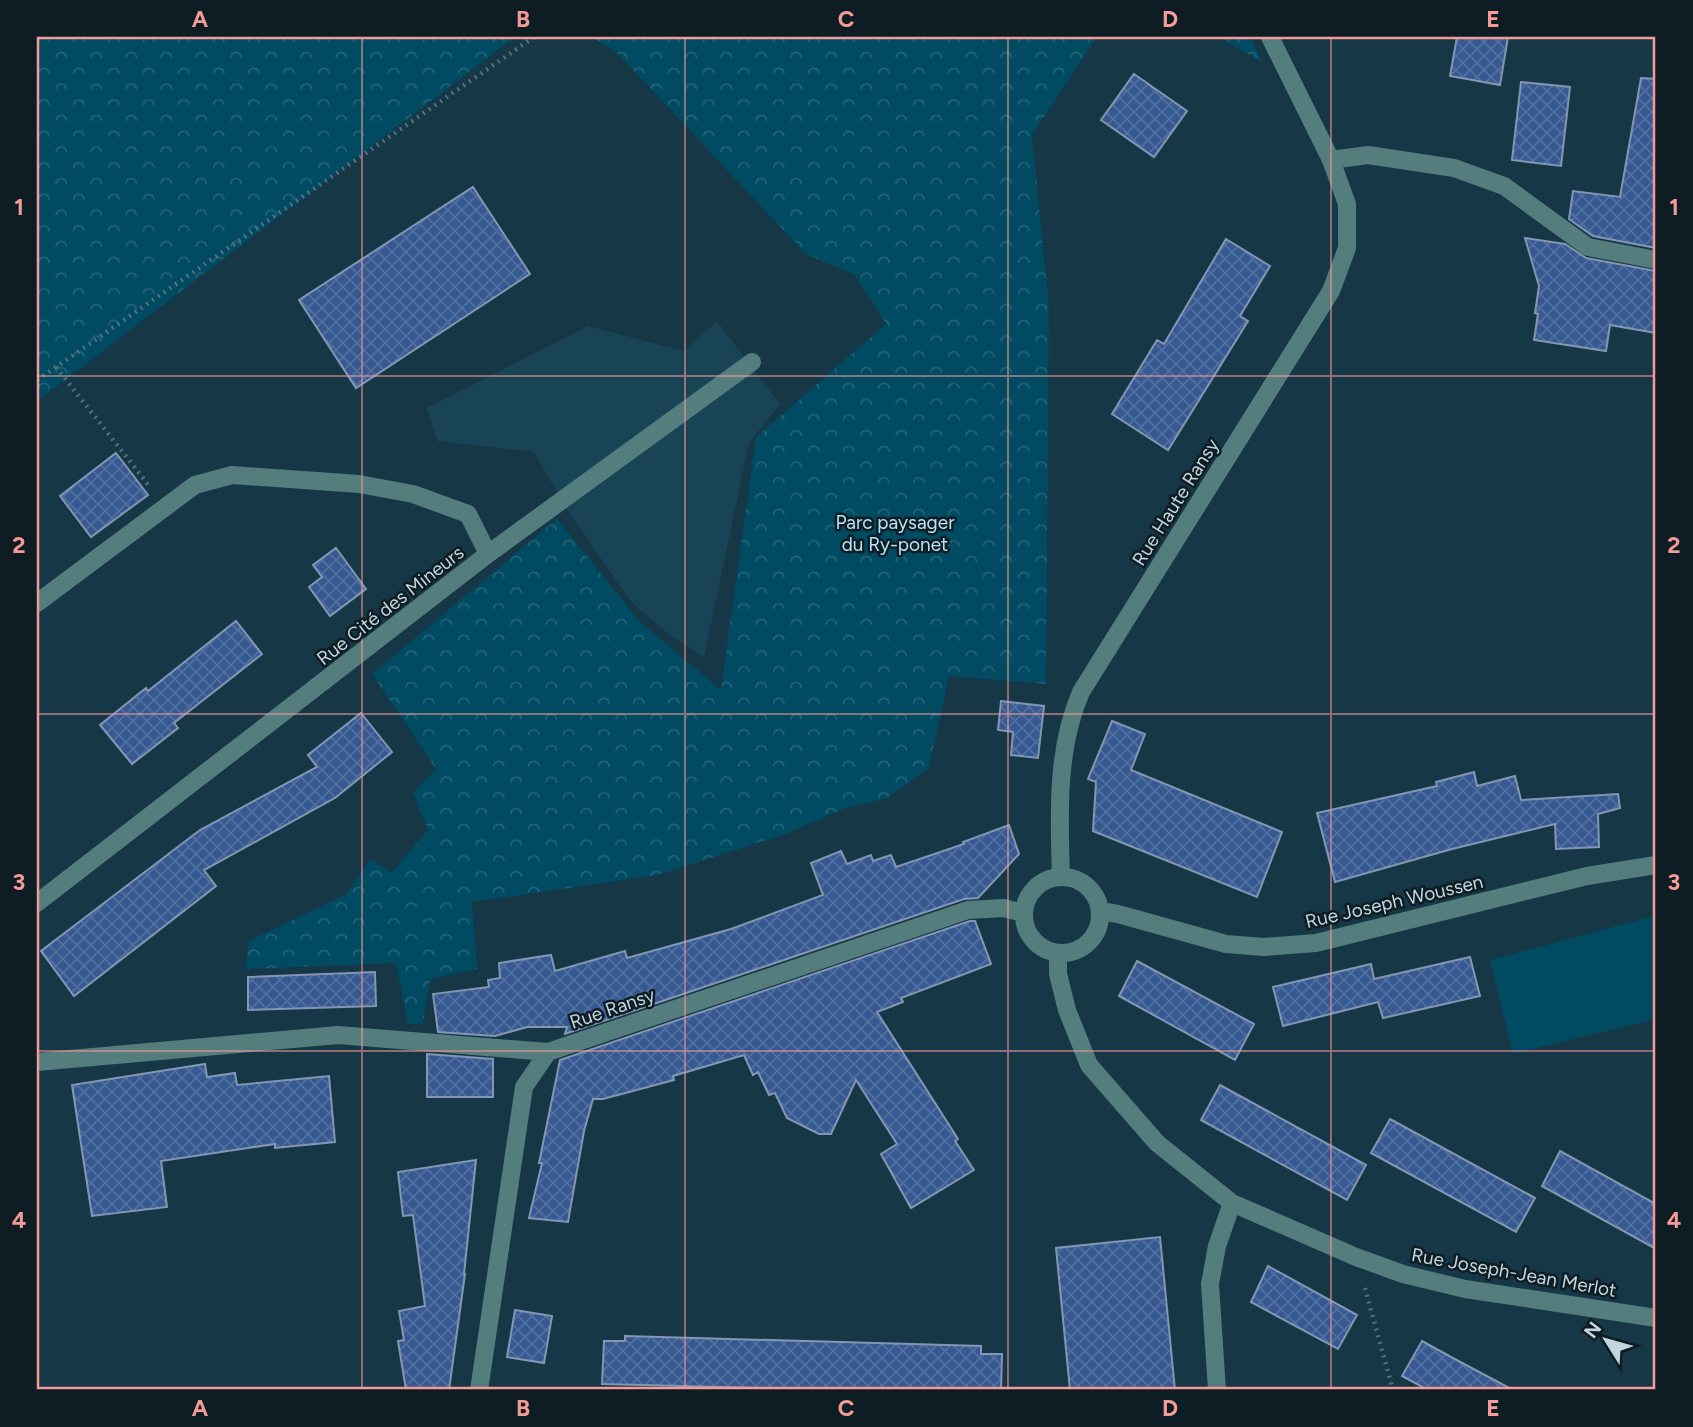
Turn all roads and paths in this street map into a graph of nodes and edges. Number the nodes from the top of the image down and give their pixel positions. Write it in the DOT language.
graph roads {
  1 [pos="534,37"];
  2 [pos="1270,37"];
  3 [pos="1331,160"];
  4 [pos="1656,260"];
  5 [pos="752,362"];
  6 [pos="56,367"];
  7 [pos="37,380"];
  8 [pos="166,507"];
  9 [pos="488,554"];
  10 [pos="37,603"];
  11 [pos="1656,865"];
  12 [pos="1061,877"];
  13 [pos="37,903"];
  14 [pos="1100,911"];
  15 [pos="1023,913"];
  16 [pos="1058,954"];
  17 [pos="548,1052"];
  18 [pos="37,1062"];
  19 [pos="1232,1203"];
  20 [pos="1356,1257"];
  21 [pos="1656,1318"];
  22 [pos="480,1390"];
  23 [pos="1217,1390"];
  24 [pos="1393,1390"];
  1 -- 6 [label="path"];
  2 -- 3 [label="street, Rue Haute Ransy"];
  3 -- 4 [label="street"];
  3 -- 12 [label="street, Rue Haute Ransy"];
  5 -- 9 [label="street"];
  6 -- 7 [label="path"];
  6 -- 8 [label="path"];
  8 -- 9 [label="street, Rue Cité des Mineurs"];
  8 -- 10 [label="street, Rue Cité des Mineurs"];
  9 -- 13 [label="street, Rue Cité des Mineurs"];
  11 -- 14 [label="street, Rue Joseph Woussen"];
  12 -- 14 [label="street"];
  12 -- 15 [label="street"];
  14 -- 16 [label="street"];
  15 -- 16 [label="street"];
  15 -- 17 [label="street, Rue Ransy"];
  16 -- 19 [label="street, Rue Joseph-Jean Merlot"];
  17 -- 18 [label="street"];
  17 -- 22 [label="street"];
  19 -- 20 [label="street, Rue Joseph-Jean Merlot"];
  19 -- 23 [label="street"];
  20 -- 21 [label="street, Rue Joseph-Jean Merlot"];
  20 -- 24 [label="path"];
}
